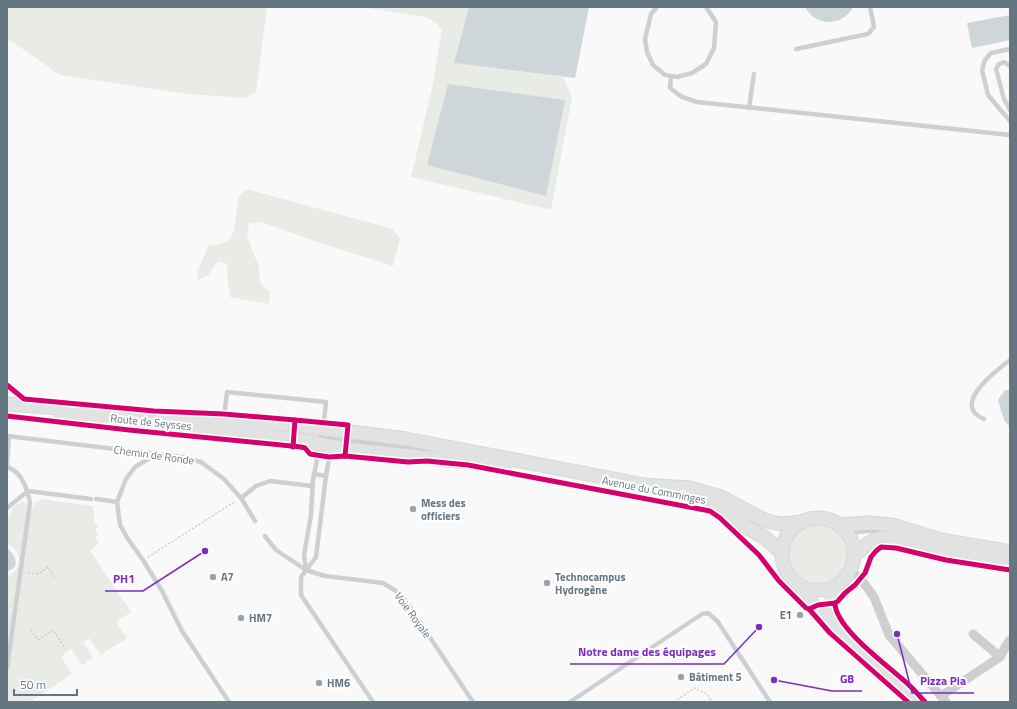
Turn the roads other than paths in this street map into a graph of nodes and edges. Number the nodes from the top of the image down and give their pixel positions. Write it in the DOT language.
graph roads {
  1 [pos="657,7"];
  2 [pos="706,7"];
  3 [pos="710,7"];
  4 [pos="870,7"];
  5 [pos="710,13"];
  6 [pos="796,49"];
  7 [pos="1010,49"];
  8 [pos="1010,66"];
  9 [pos="754,74"];
  10 [pos="671,76"];
  11 [pos="749,108"];
  12 [pos="1010,110"];
  13 [pos="1010,121"];
  14 [pos="1010,135"];
  15 [pos="1010,360"];
  16 [pos="7,404"];
  17 [pos="7,412"];
  18 [pos="984,419"];
  19 [pos="223,420"];
  20 [pos="8,436"];
  21 [pos="324,439"];
  22 [pos="347,441"];
  23 [pos="156,454"];
  24 [pos="510,466"];
  25 [pos="314,474"];
  26 [pos="326,476"];
  27 [pos="312,486"];
  28 [pos="28,491"];
  29 [pos="241,498"];
  30 [pos="117,502"];
  31 [pos="7,508"];
  32 [pos="255,521"];
  33 [pos="801,522"];
  34 [pos="842,528"];
  35 [pos="265,536"];
  36 [pos="914,543"];
  37 [pos="781,552"];
  38 [pos="1010,552"];
  39 [pos="854,556"];
  40 [pos="1007,562"];
  41 [pos="306,570"];
  42 [pos="850,571"];
  43 [pos="799,586"];
  44 [pos="836,586"];
  45 [pos="973,634"];
  46 [pos="1010,640"];
  47 [pos="1000,657"];
  48 [pos="7,668"];
  49 [pos="901,686"];
  50 [pos="944,699"];
  51 [pos="229,702"];
  52 [pos="373,702"];
  53 [pos="473,702"];
  54 [pos="570,702"];
  55 [pos="770,702"];
  56 [pos="916,702"];
  1 -- 10 [label="lane"];
  2 -- 5 [label="lane"];
  3 -- 5 [label="lane"];
  4 -- 6 [label="lane"];
  5 -- 10 [label="lane"];
  7 -- 13 [label="lane"];
  8 -- 12 [label="lane"];
  9 -- 11 [label="lane"];
  10 -- 11 [label="lane"];
  11 -- 14 [label="lane"];
  15 -- 18 [label="lane"];
  16 -- 19 [label="main road, Route de Seysses"];
  17 -- 21 [label="main road, Route de Seysses"];
  19 -- 21 [label="main road, Route de Seysses"];
  19 -- 21 [label="lane"];
  20 -- 23 [label="lane, Chemin de Ronde"];
  20 -- 28 [label="lane"];
  21 -- 22 [label="main road, Route de Seysses"];
  21 -- 22 [label="main road, Route de Seysses"];
  21 -- 25 [label="lane"];
  21 -- 26 [label="lane"];
  22 -- 24 [label="lane"];
  22 -- 33 [label="main road, Avenue du Comminges"];
  22 -- 37 [label="main road, Avenue du Comminges"];
  23 -- 29 [label="lane, Chemin de Ronde"];
  23 -- 30 [label="lane"];
  25 -- 26 [label="lane"];
  25 -- 27 [label="lane"];
  26 -- 41 [label="lane"];
  27 -- 29 [label="lane"];
  27 -- 41 [label="lane"];
  28 -- 30 [label="lane"];
  28 -- 31 [label="lane"];
  28 -- 48 [label="lane"];
  29 -- 32 [label="lane, Chemin de Ronde"];
  30 -- 51 [label="lane"];
  33 -- 34 [label="main road"];
  33 -- 37 [label="main road"];
  34 -- 36 [label="lane"];
  34 -- 38 [label="main road"];
  34 -- 39 [label="main road"];
  35 -- 41 [label="lane, Voie Royale"];
  36 -- 39 [label="main road"];
  36 -- 40 [label="main road"];
  37 -- 43 [label="main road"];
  39 -- 42 [label="main road"];
  41 -- 52 [label="lane"];
  41 -- 53 [label="lane, Voie Royale"];
  42 -- 44 [label="main road"];
  42 -- 50 [label="street"];
  43 -- 44 [label="main road"];
  43 -- 49 [label="main road"];
  44 -- 49 [label="main road"];
  45 -- 47 [label="street"];
  46 -- 47 [label="street"];
  47 -- 50 [label="street"];
  49 -- 56 [label="main road"];
  54 -- 55 [label="lane"];
}
